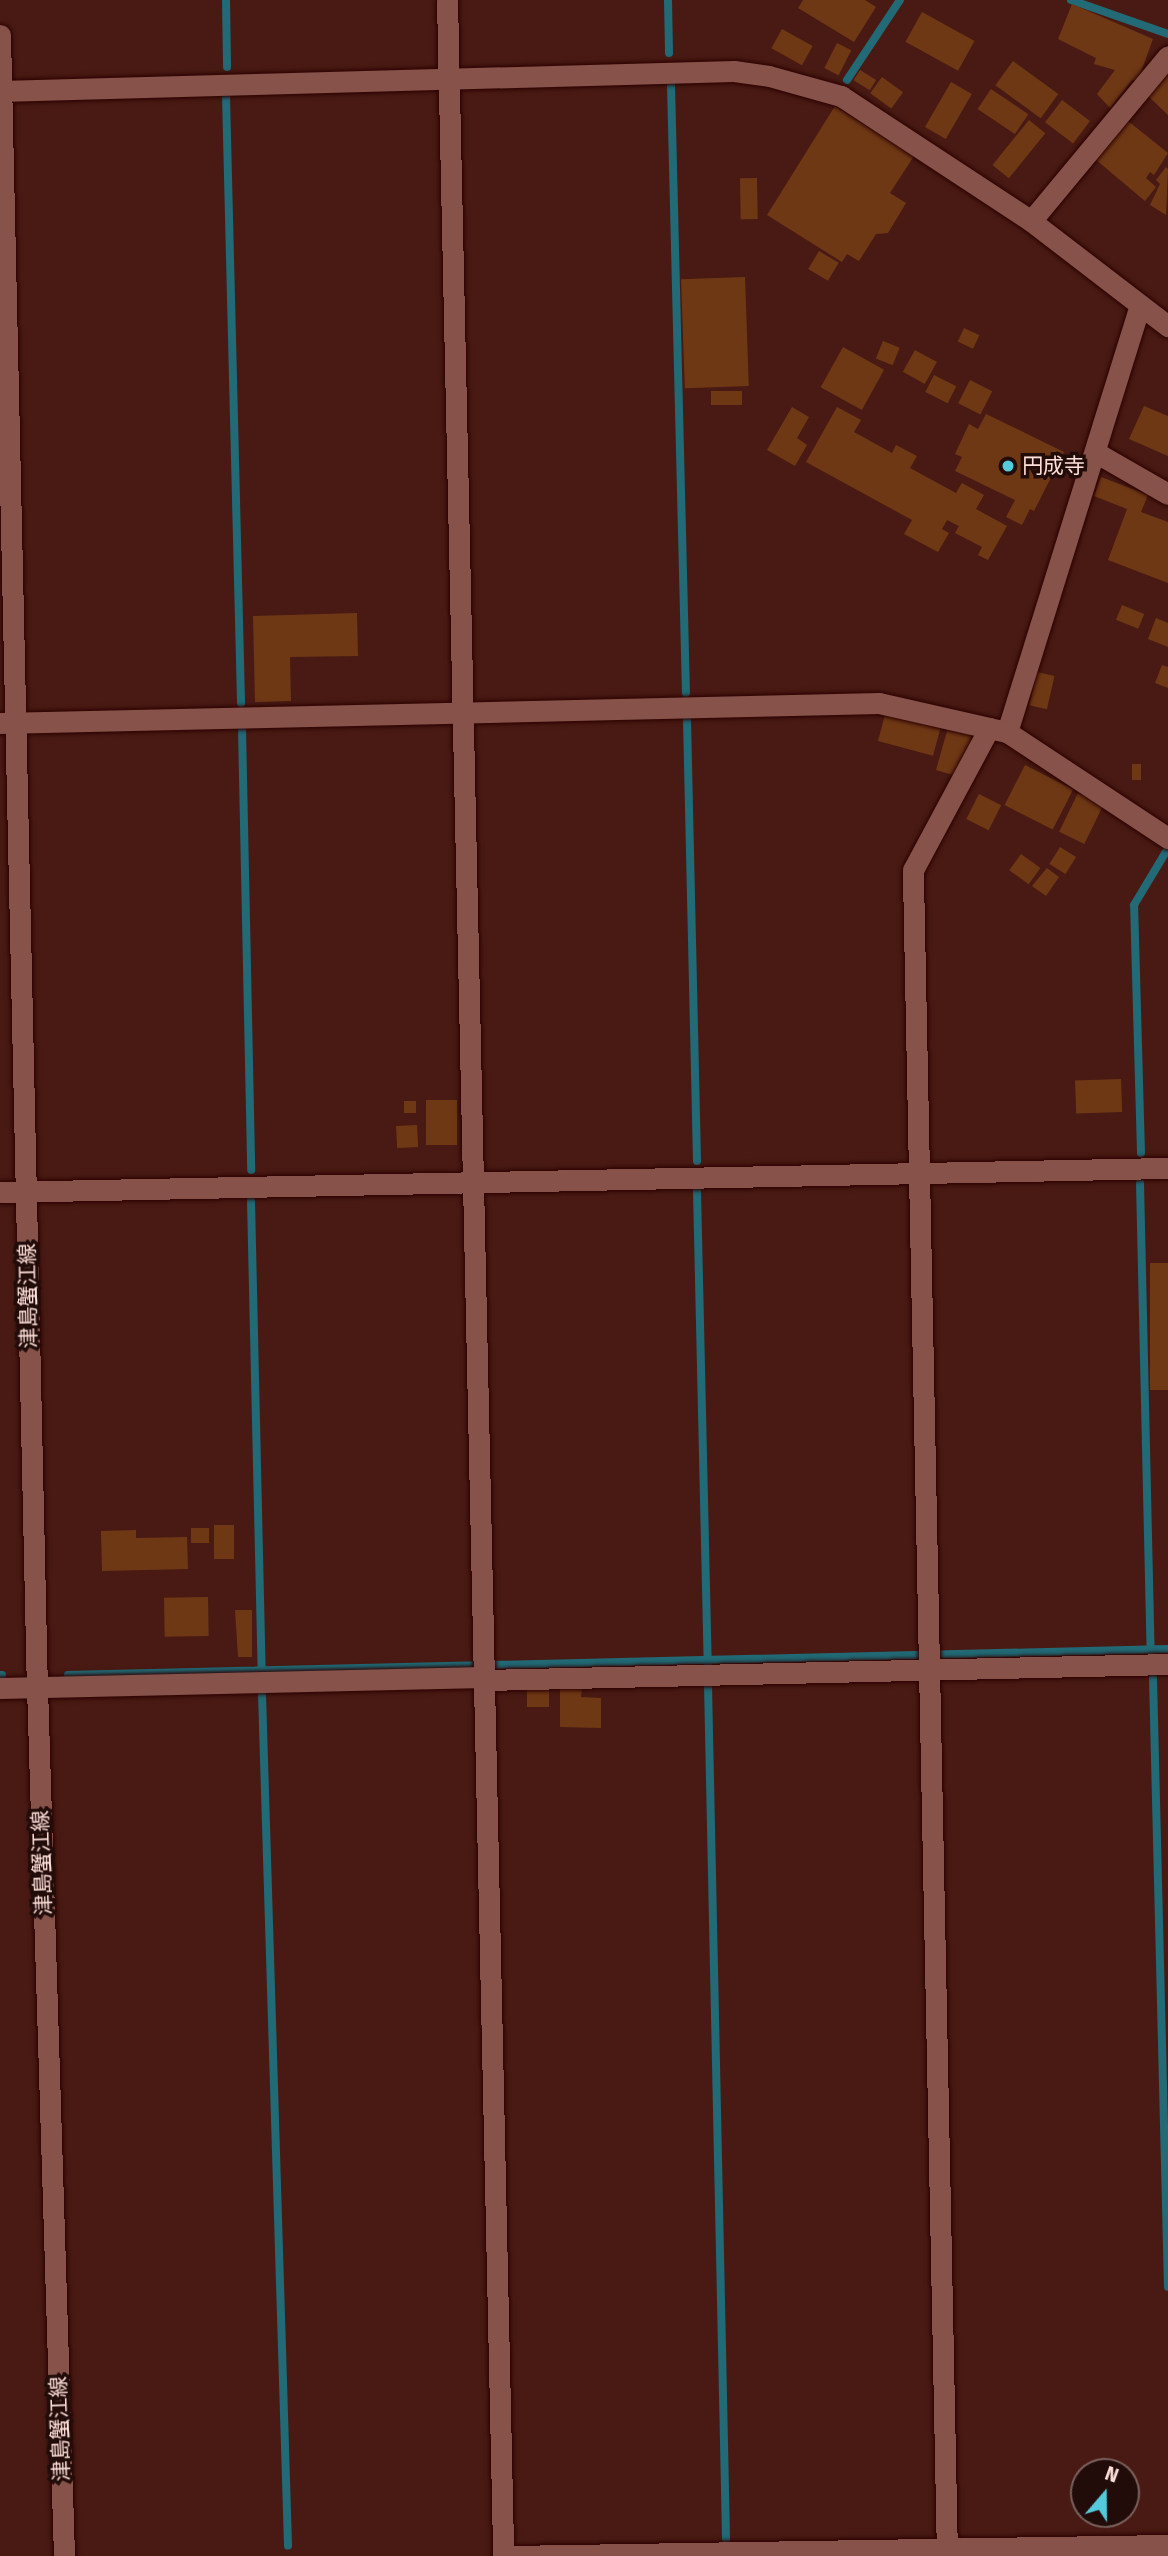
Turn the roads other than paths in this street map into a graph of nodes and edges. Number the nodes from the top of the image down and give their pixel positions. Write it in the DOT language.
graph roads {
  1 [pos="447,0"];
  2 [pos="0,35"];
  3 [pos="1168,56"];
  4 [pos="448,77"];
  5 [pos="1,91"];
  6 [pos="1031,221"];
  7 [pos="1140,306"];
  8 [pos="1168,326"];
  9 [pos="1095,452"];
  10 [pos="1168,494"];
  11 [pos="464,711"];
  12 [pos="8,723"];
  13 [pos="998,730"];
  14 [pos="1168,838"];
  15 [pos="1168,1168"];
  16 [pos="918,1172"];
  17 [pos="474,1180"];
  18 [pos="0,1192"];
  19 [pos="26,1192"];
  20 [pos="1168,1664"];
  21 [pos="928,1670"];
  22 [pos="484,1671"];
  23 [pos="37,1687"];
  24 [pos="0,1688"];
  25 [pos="1168,2545"];
  26 [pos="948,2552"];
  27 [pos="64,2556"];
  28 [pos="503,2556"];
  29 [pos="510,2556"];
  1 -- 4 [label="street"];
  2 -- 5 [label="street, 津島蟹江線"];
  3 -- 6 [label="street"];
  4 -- 5 [label="street"];
  4 -- 6 [label="street"];
  4 -- 11 [label="street"];
  5 -- 12 [label="street, 津島蟹江線"];
  6 -- 7 [label="street"];
  7 -- 8 [label="street"];
  7 -- 9 [label="street"];
  9 -- 10 [label="street"];
  9 -- 13 [label="street"];
  11 -- 12 [label="street"];
  11 -- 13 [label="street"];
  11 -- 17 [label="street"];
  12 -- 19 [label="street, 津島蟹江線"];
  13 -- 14 [label="street"];
  13 -- 16 [label="street"];
  15 -- 16 [label="street"];
  16 -- 17 [label="street"];
  16 -- 21 [label="street"];
  17 -- 19 [label="street"];
  17 -- 22 [label="street"];
  18 -- 19 [label="street"];
  19 -- 23 [label="street, 津島蟹江線"];
  20 -- 21 [label="street"];
  21 -- 22 [label="street"];
  21 -- 26 [label="street"];
  22 -- 23 [label="street"];
  22 -- 28 [label="street"];
  23 -- 24 [label="street"];
  23 -- 27 [label="street, 津島蟹江線"];
  25 -- 26 [label="street"];
  26 -- 29 [label="street"];
}
